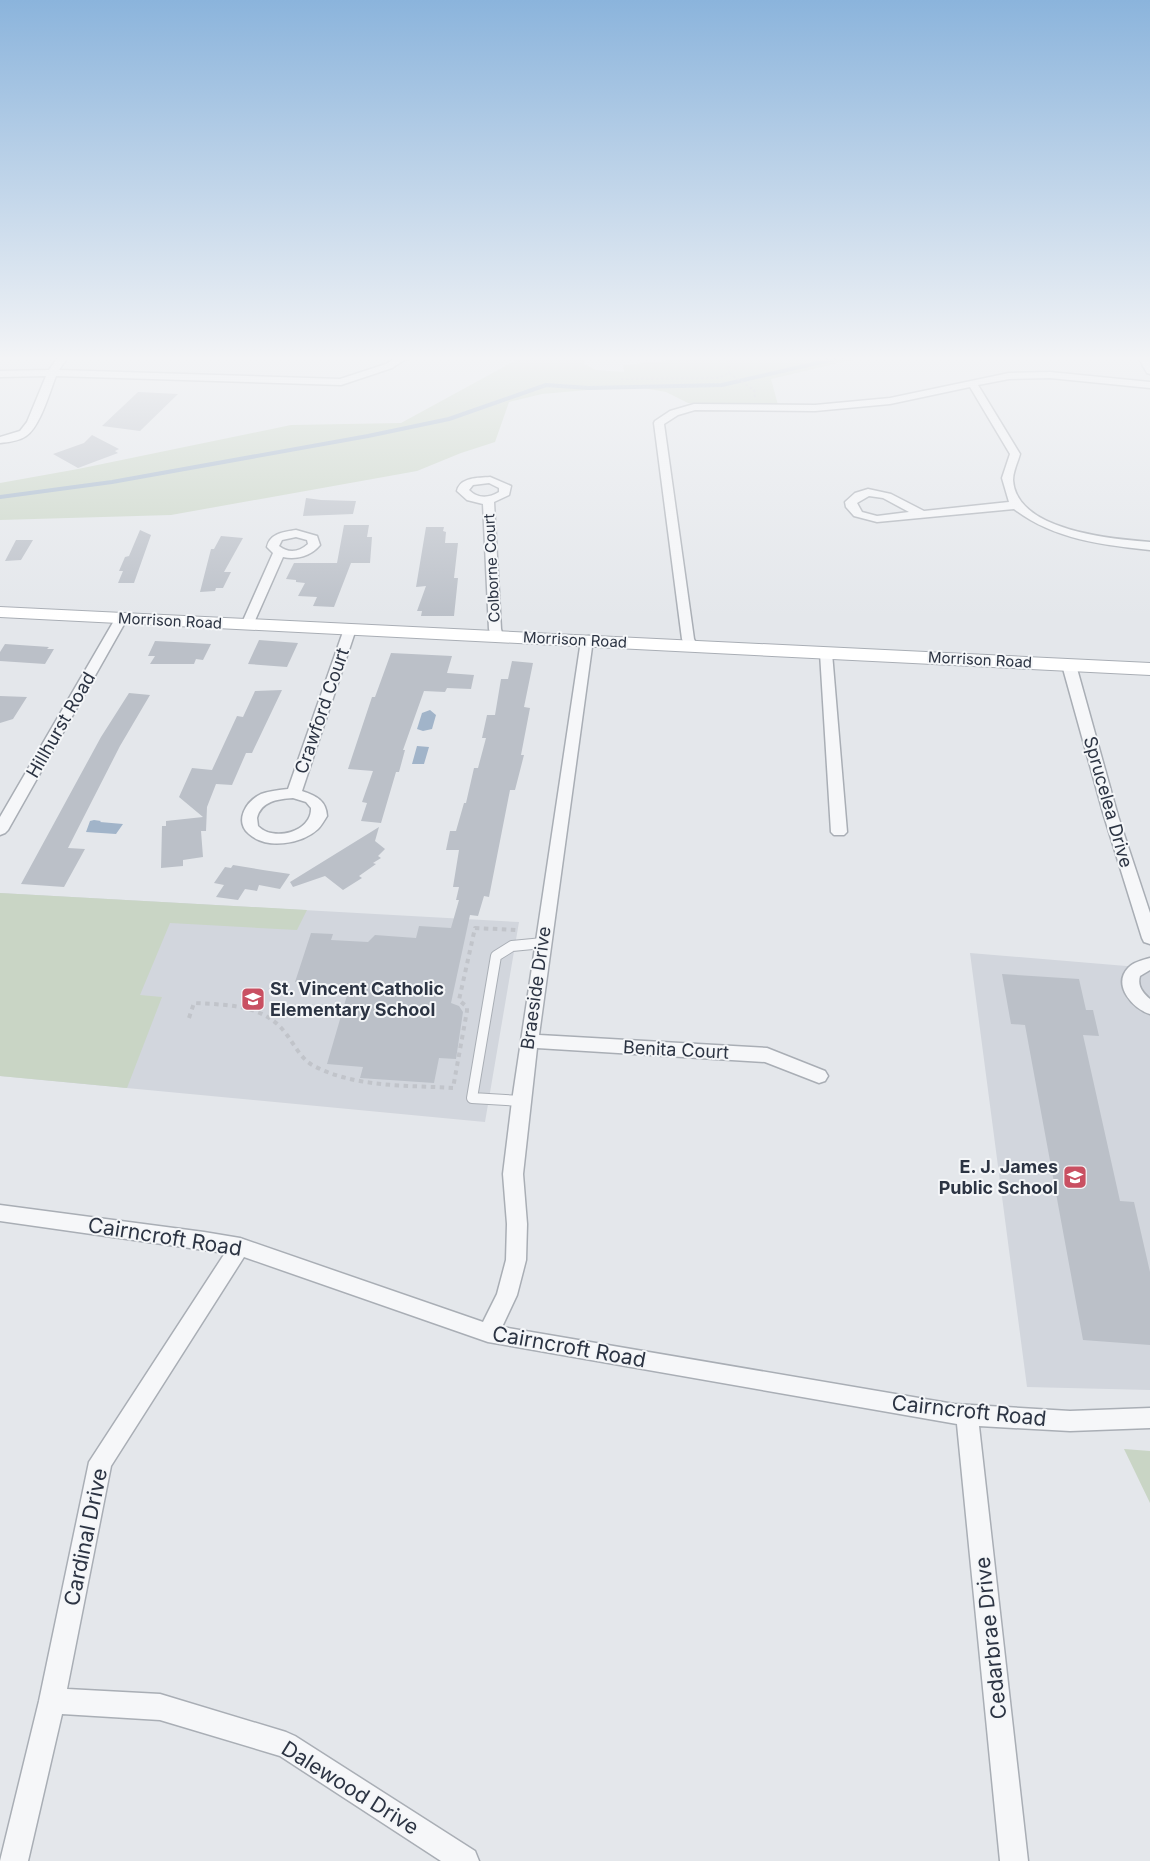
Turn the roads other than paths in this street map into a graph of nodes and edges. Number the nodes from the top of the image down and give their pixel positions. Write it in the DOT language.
graph roads {
  1 [pos="662,444"];
  2 [pos="1009,444"];
  3 [pos="488,500"];
  4 [pos="1016,505"];
  5 [pos="923,515"];
  6 [pos="1150,546"];
  7 [pos="279,552"];
  8 [pos="0,612"];
  9 [pos="122,619"];
  10 [pos="247,625"];
  11 [pos="350,629"];
  12 [pos="497,636"];
  13 [pos="588,640"];
  14 [pos="691,645"];
  15 [pos="826,653"];
  16 [pos="1069,665"];
  17 [pos="1150,669"];
  18 [pos="294,793"];
  19 [pos="0,830"];
  20 [pos="839,832"];
  21 [pos="1150,938"];
  22 [pos="543,943"];
  23 [pos="1150,964"];
  24 [pos="1150,1008"];
  25 [pos="529,1041"];
  26 [pos="819,1076"];
  27 [pos="521,1101"];
  28 [pos="0,1213"];
  29 [pos="240,1247"];
  30 [pos="488,1333"];
  31 [pos="967,1414"];
  32 [pos="1150,1418"];
  33 [pos="52,1700"];
  34 [pos="14,1861"];
  35 [pos="466,1861"];
  36 [pos="1014,1861"];
  1 -- 14 [label="street"];
  2 -- 4 [label="street"];
  3 -- 12 [label="street, Colborne Court"];
  4 -- 5 [label="street"];
  4 -- 6 [label="street"];
  5 -- 5 [label="street"];
  7 -- 10 [label="street"];
  8 -- 9 [label="street, Morrison Road"];
  9 -- 10 [label="street, Morrison Road"];
  9 -- 19 [label="street, Hillhurst Road"];
  10 -- 11 [label="street, Morrison Road"];
  11 -- 12 [label="street, Morrison Road"];
  11 -- 18 [label="street, Crawford Court"];
  12 -- 13 [label="street, Morrison Road"];
  13 -- 14 [label="street, Morrison Road"];
  13 -- 22 [label="street, Braeside Drive"];
  14 -- 15 [label="street, Morrison Road"];
  15 -- 16 [label="street, Morrison Road"];
  15 -- 20 [label="street"];
  16 -- 17 [label="street, Morrison Road"];
  16 -- 21 [label="street, Sprucelea Drive"];
  18 -- 18 [label="street, Crawford Court"];
  22 -- 25 [label="street, Braeside Drive"];
  22 -- 27 [label="lane"];
  23 -- 24 [label="street"];
  25 -- 26 [label="street, Benita Court"];
  25 -- 27 [label="street, Braeside Drive"];
  27 -- 30 [label="street, Braeside Drive"];
  28 -- 29 [label="street, Cairncroft Road"];
  29 -- 30 [label="street, Cairncroft Road"];
  29 -- 33 [label="street, Cardinal Drive"];
  30 -- 31 [label="street, Cairncroft Road"];
  31 -- 32 [label="street, Cairncroft Road"];
  31 -- 36 [label="street, Cedarbrae Drive"];
  33 -- 34 [label="street, Cardinal Drive"];
  33 -- 35 [label="street, Dalewood Drive"];
}
